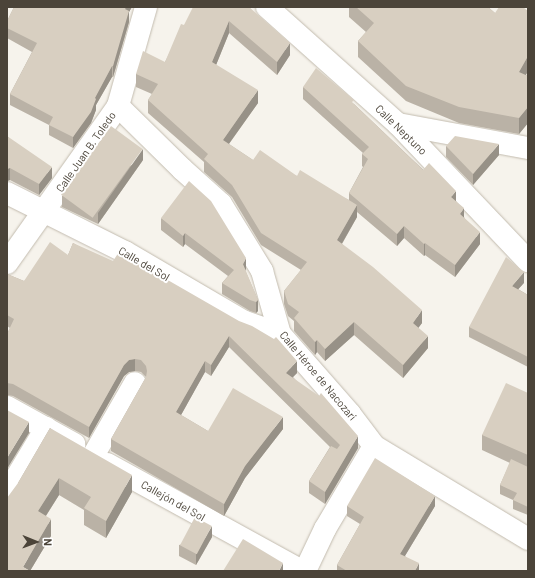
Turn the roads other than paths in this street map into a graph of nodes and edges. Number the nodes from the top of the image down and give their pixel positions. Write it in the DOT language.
graph roads {
  1 [pos="146,7"];
  2 [pos="267,7"];
  3 [pos="118,106"];
  4 [pos="398,124"];
  5 [pos="528,148"];
  6 [pos="7,193"];
  7 [pos="44,211"];
  8 [pos="528,260"];
  9 [pos="7,263"];
  10 [pos="280,334"];
  11 [pos="135,383"];
  12 [pos="7,408"];
  13 [pos="46,428"];
  14 [pos="374,446"];
  15 [pos="93,456"];
  16 [pos="7,493"];
  17 [pos="528,539"];
  18 [pos="304,571"];
  1 -- 3 [label="street, Calle Juan B. Toledo"];
  2 -- 4 [label="street, Calle Neptuno"];
  3 -- 7 [label="street, Calle Juan B. Toledo"];
  3 -- 10 [label="street, Calle Héroe de Nacozari"];
  4 -- 5 [label="street"];
  4 -- 8 [label="street, Calle Neptuno"];
  6 -- 7 [label="street, Calle del Sol"];
  7 -- 9 [label="street, Calle Juan B. Toledo"];
  7 -- 10 [label="street, Calle del Sol"];
  10 -- 14 [label="street, Calle Héroe de Nacozari"];
  11 -- 15 [label="street"];
  12 -- 13 [label="street, Callejón del Sol"];
  13 -- 15 [label="street, Callejón del Sol"];
  13 -- 16 [label="street"];
  14 -- 17 [label="street, Calle Héroe de Nacozari"];
  14 -- 18 [label="street"];
  15 -- 18 [label="street, Callejón del Sol"];
}
